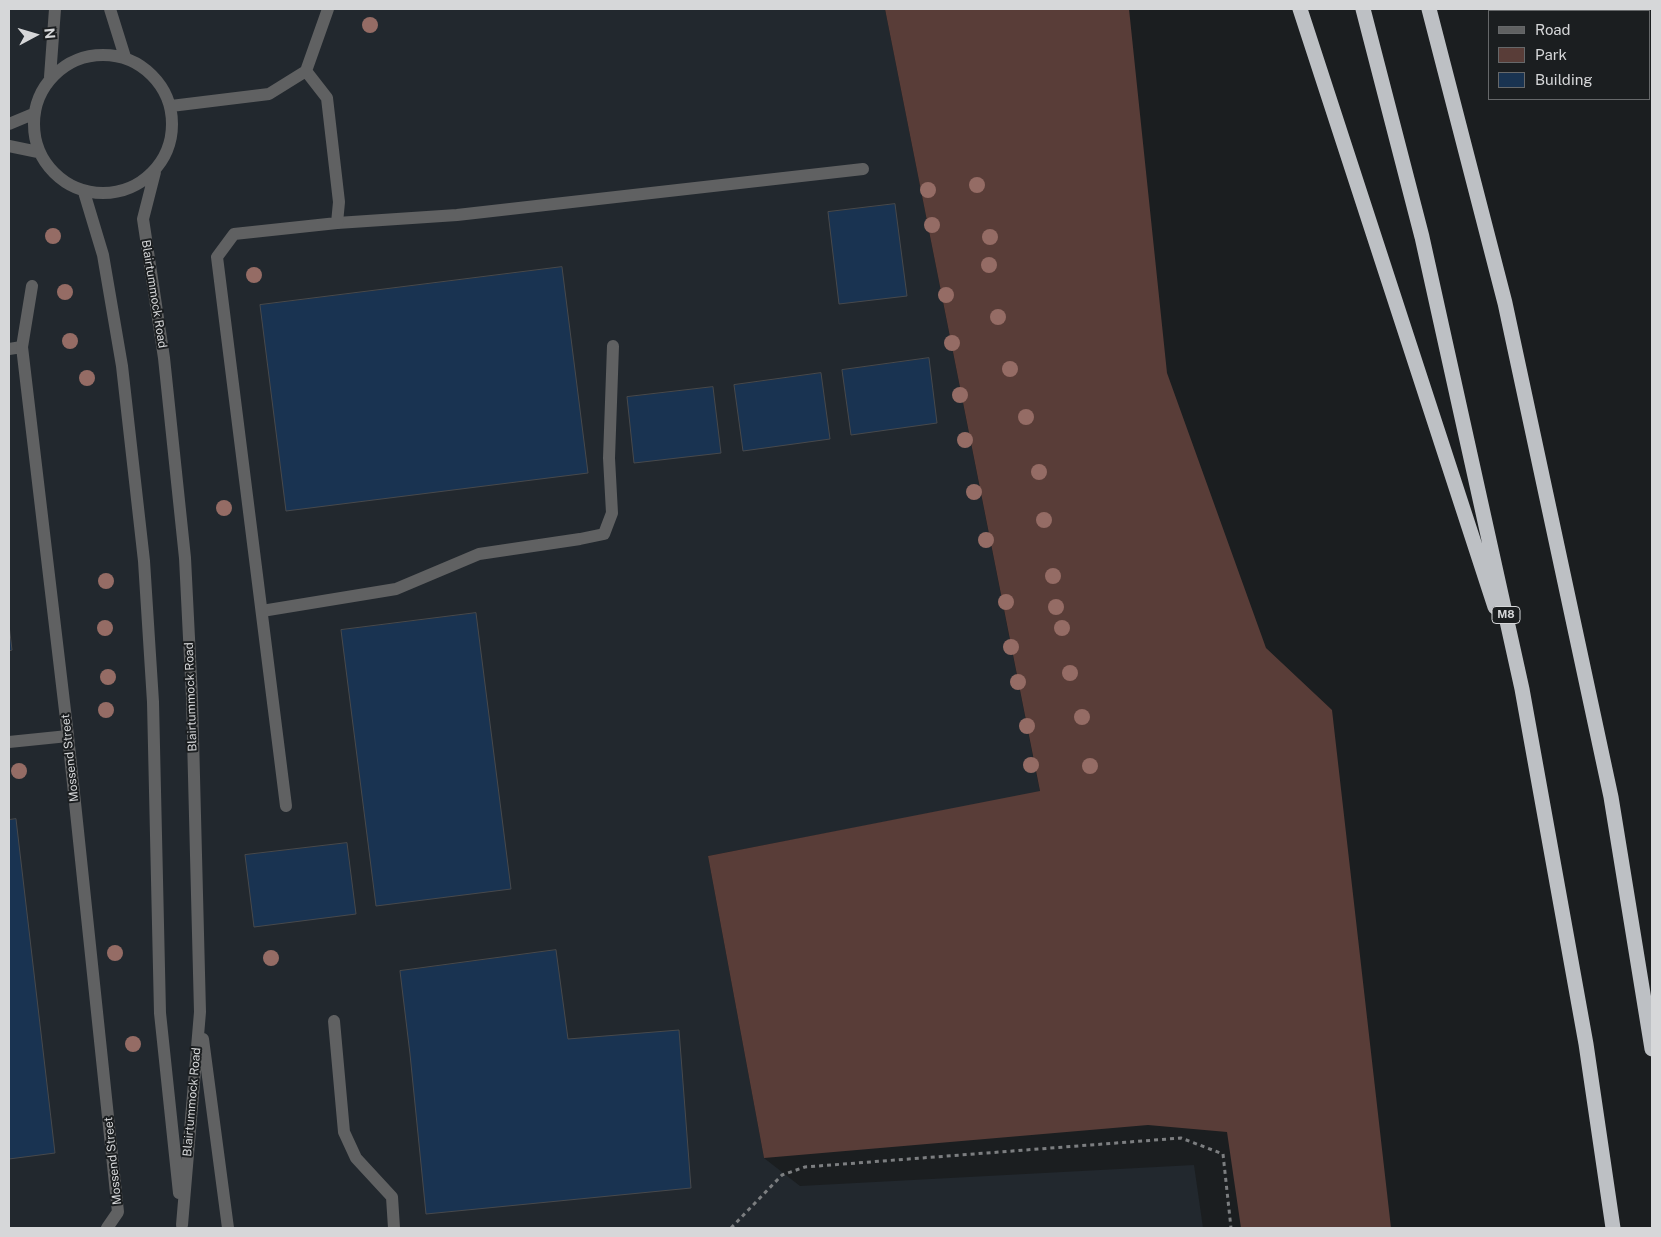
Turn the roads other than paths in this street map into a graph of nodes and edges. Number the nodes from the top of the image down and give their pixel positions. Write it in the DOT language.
graph roads {
  1 [pos="55,9"];
  2 [pos="110,9"];
  3 [pos="328,9"];
  4 [pos="1300,9"];
  5 [pos="1363,9"];
  6 [pos="1428,9"];
  7 [pos="125,57"];
  8 [pos="306,71"];
  9 [pos="50,77"];
  10 [pos="171,106"];
  11 [pos="33,114"];
  12 [pos="9,124"];
  13 [pos="9,146"];
  14 [pos="38,152"];
  15 [pos="863,169"];
  16 [pos="155,172"];
  17 [pos="84,192"];
  18 [pos="338,223"];
  19 [pos="32,286"];
  20 [pos="613,346"];
  21 [pos="22,347"];
  22 [pos="9,349"];
  23 [pos="262,611"];
  24 [pos="1522,689"];
  25 [pos="68,736"];
  26 [pos="9,742"];
  27 [pos="286,806"];
  28 [pos="200,1012"];
  29 [pos="334,1021"];
  30 [pos="1652,1049"];
  31 [pos="182,1227"];
  32 [pos="107,1228"];
  33 [pos="228,1228"];
  34 [pos="394,1228"];
  35 [pos="1613,1228"];
  1 -- 9 [label="street"];
  2 -- 7 [label="street"];
  3 -- 8 [label="street"];
  4 -- 24 [label="highway"];
  5 -- 24 [label="highway, M8"];
  6 -- 30 [label="highway"];
  7 -- 9 [label="street"];
  7 -- 10 [label="street"];
  8 -- 10 [label="street"];
  8 -- 18 [label="street"];
  9 -- 11 [label="street"];
  10 -- 16 [label="street"];
  11 -- 12 [label="street"];
  11 -- 14 [label="street"];
  13 -- 14 [label="street"];
  14 -- 17 [label="street"];
  15 -- 18 [label="street"];
  16 -- 17 [label="street"];
  16 -- 28 [label="street, Blairtummock Road"];
  17 -- 31 [label="street, Blairtummock Road"];
  18 -- 23 [label="street"];
  19 -- 21 [label="street, Mossend Street"];
  20 -- 23 [label="street"];
  21 -- 22 [label="street"];
  21 -- 25 [label="street, Mossend Street"];
  23 -- 27 [label="street"];
  24 -- 35 [label="highway, M8"];
  25 -- 26 [label="street"];
  25 -- 32 [label="street, Mossend Street"];
  28 -- 31 [label="street, Blairtummock Road"];
  28 -- 33 [label="street"];
  29 -- 34 [label="street"];
}
